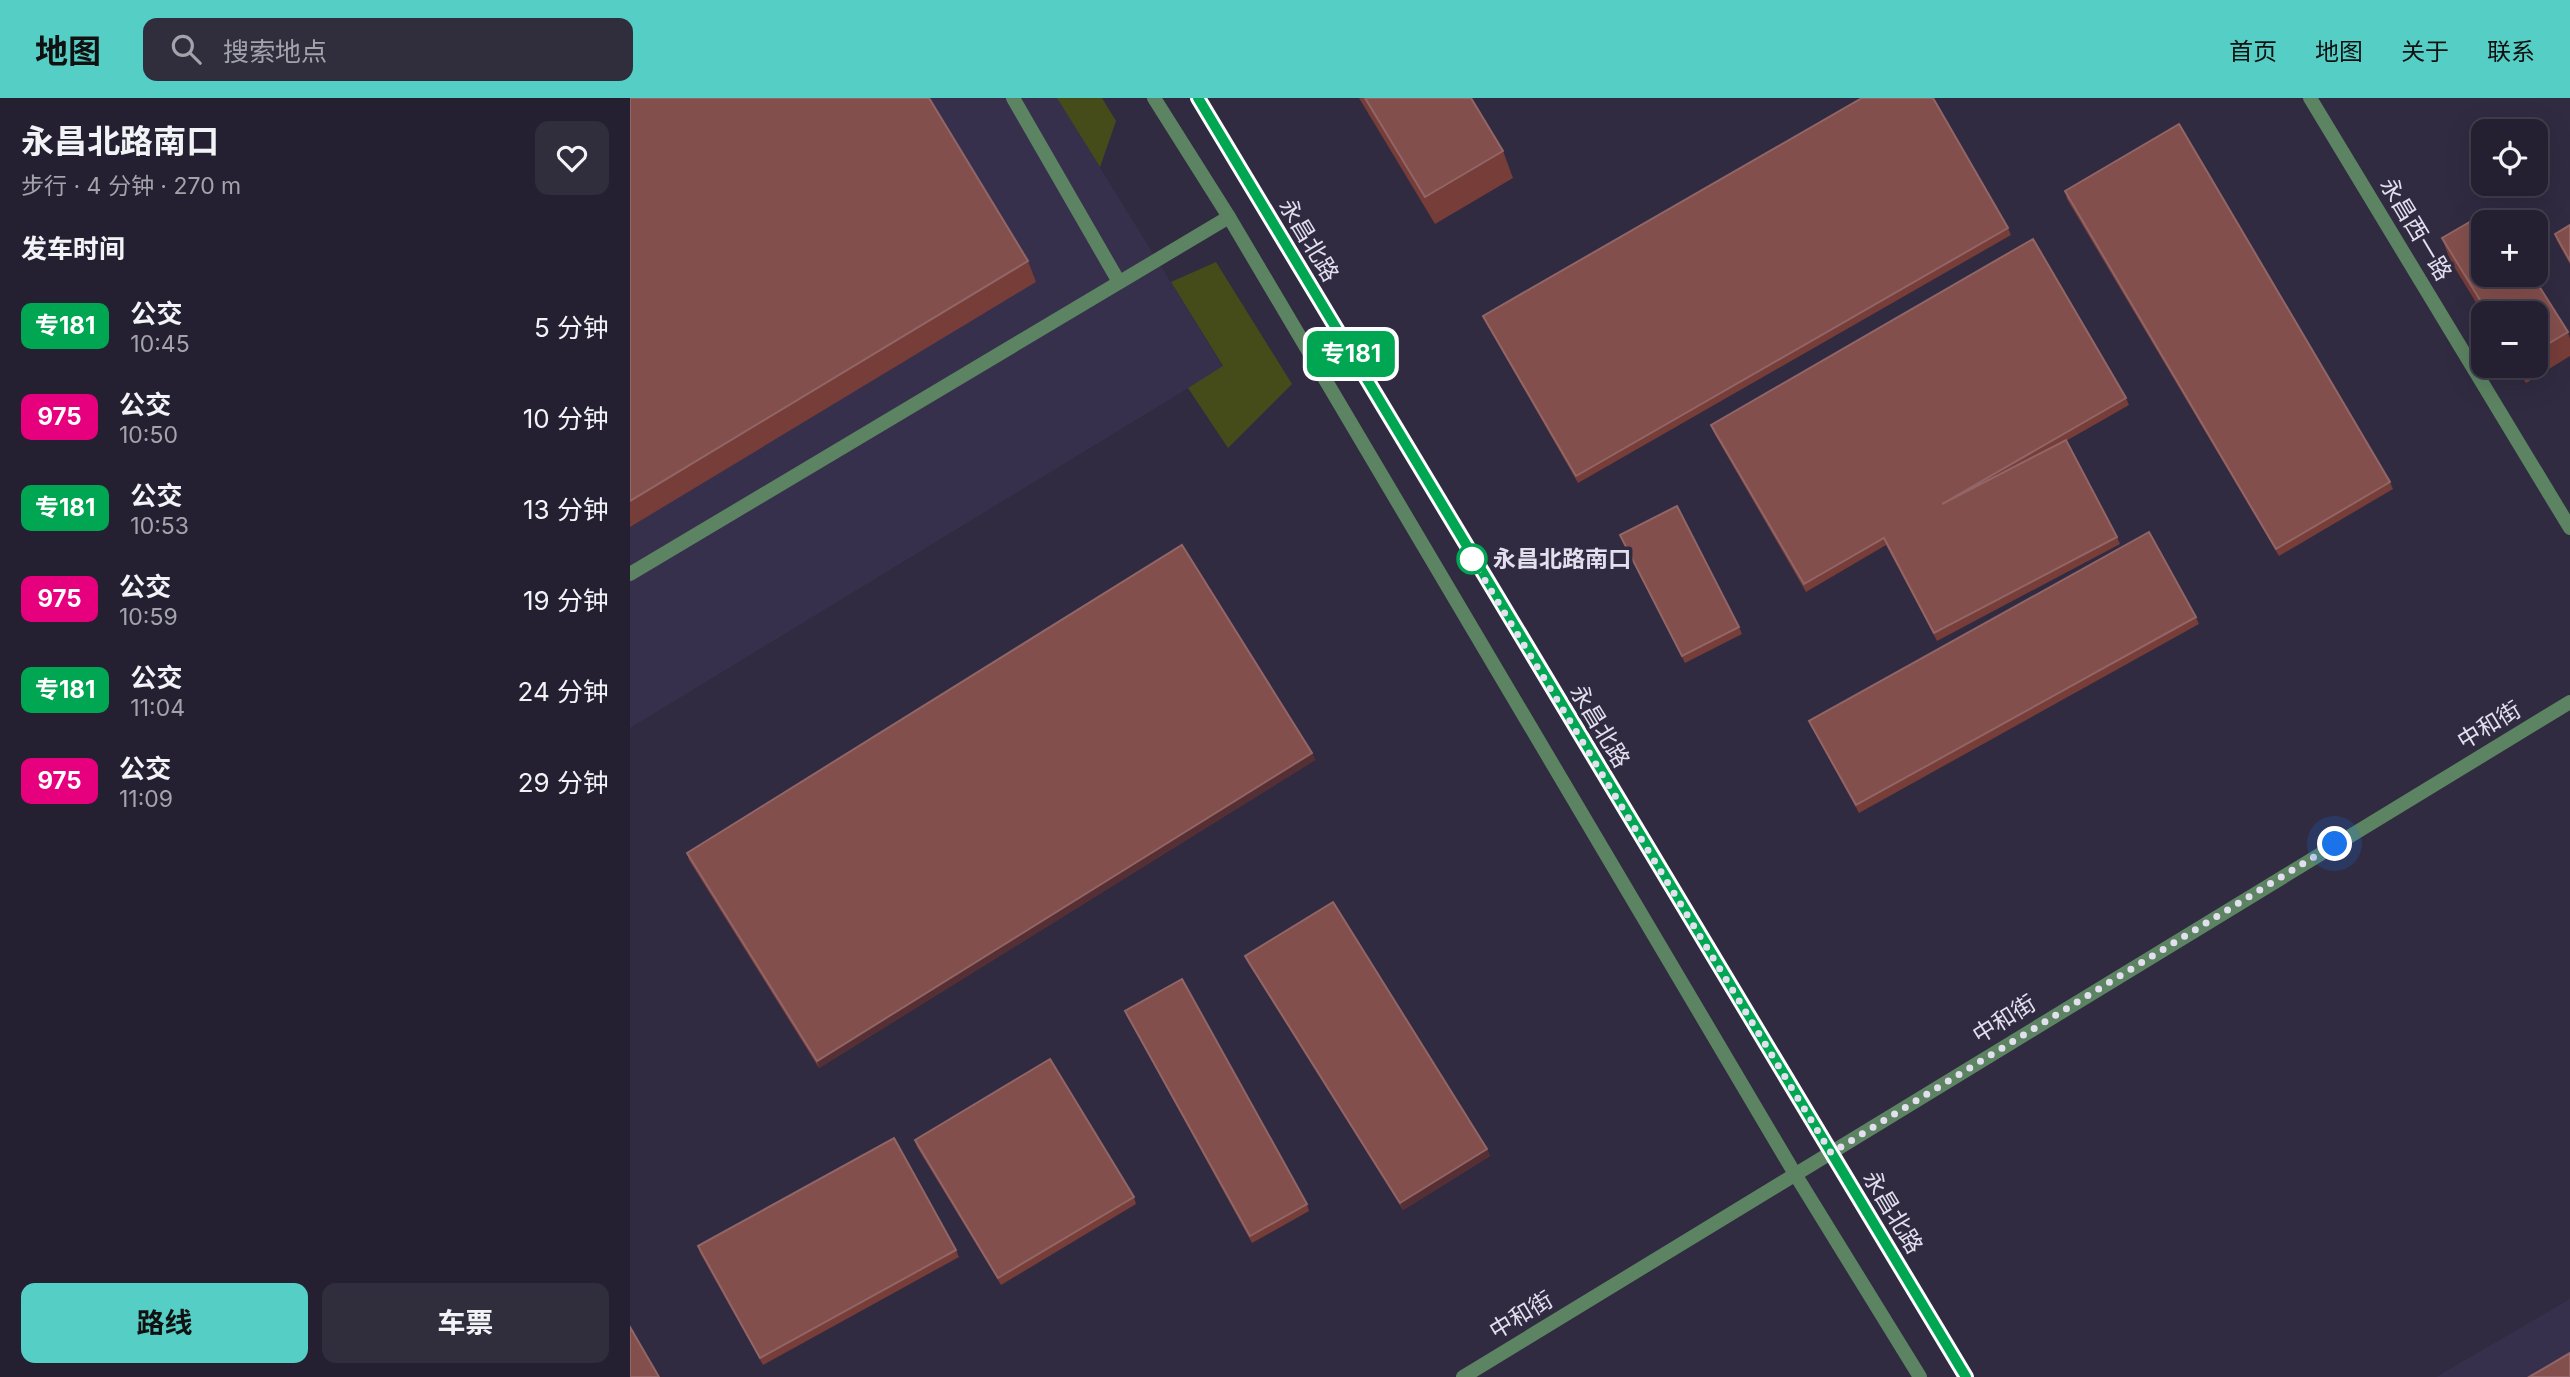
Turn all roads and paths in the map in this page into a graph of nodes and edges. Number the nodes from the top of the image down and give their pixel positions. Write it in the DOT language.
graph roads {
  1 [pos="1013,98"];
  2 [pos="1154,98"];
  3 [pos="1198,98"];
  4 [pos="2310,98"];
  5 [pos="1229,217"];
  6 [pos="1119,282"];
  7 [pos="2570,528"];
  8 [pos="630,574"];
  9 [pos="2570,702"];
  10 [pos="1831,1153"];
  11 [pos="1795,1174"];
  12 [pos="1463,1377"];
  13 [pos="1920,1377"];
  14 [pos="1966,1377"];
  1 -- 6 [label="street"];
  2 -- 5 [label="street"];
  3 -- 10 [label="street, 永昌北路"];
  4 -- 7 [label="street, 永昌西一路"];
  5 -- 6 [label="street"];
  5 -- 11 [label="street"];
  6 -- 8 [label="street"];
  9 -- 10 [label="street, 中和街"];
  10 -- 11 [label="street, 中和街"];
  10 -- 14 [label="street, 永昌北路"];
  11 -- 12 [label="street, 中和街"];
  11 -- 13 [label="street"];
}
